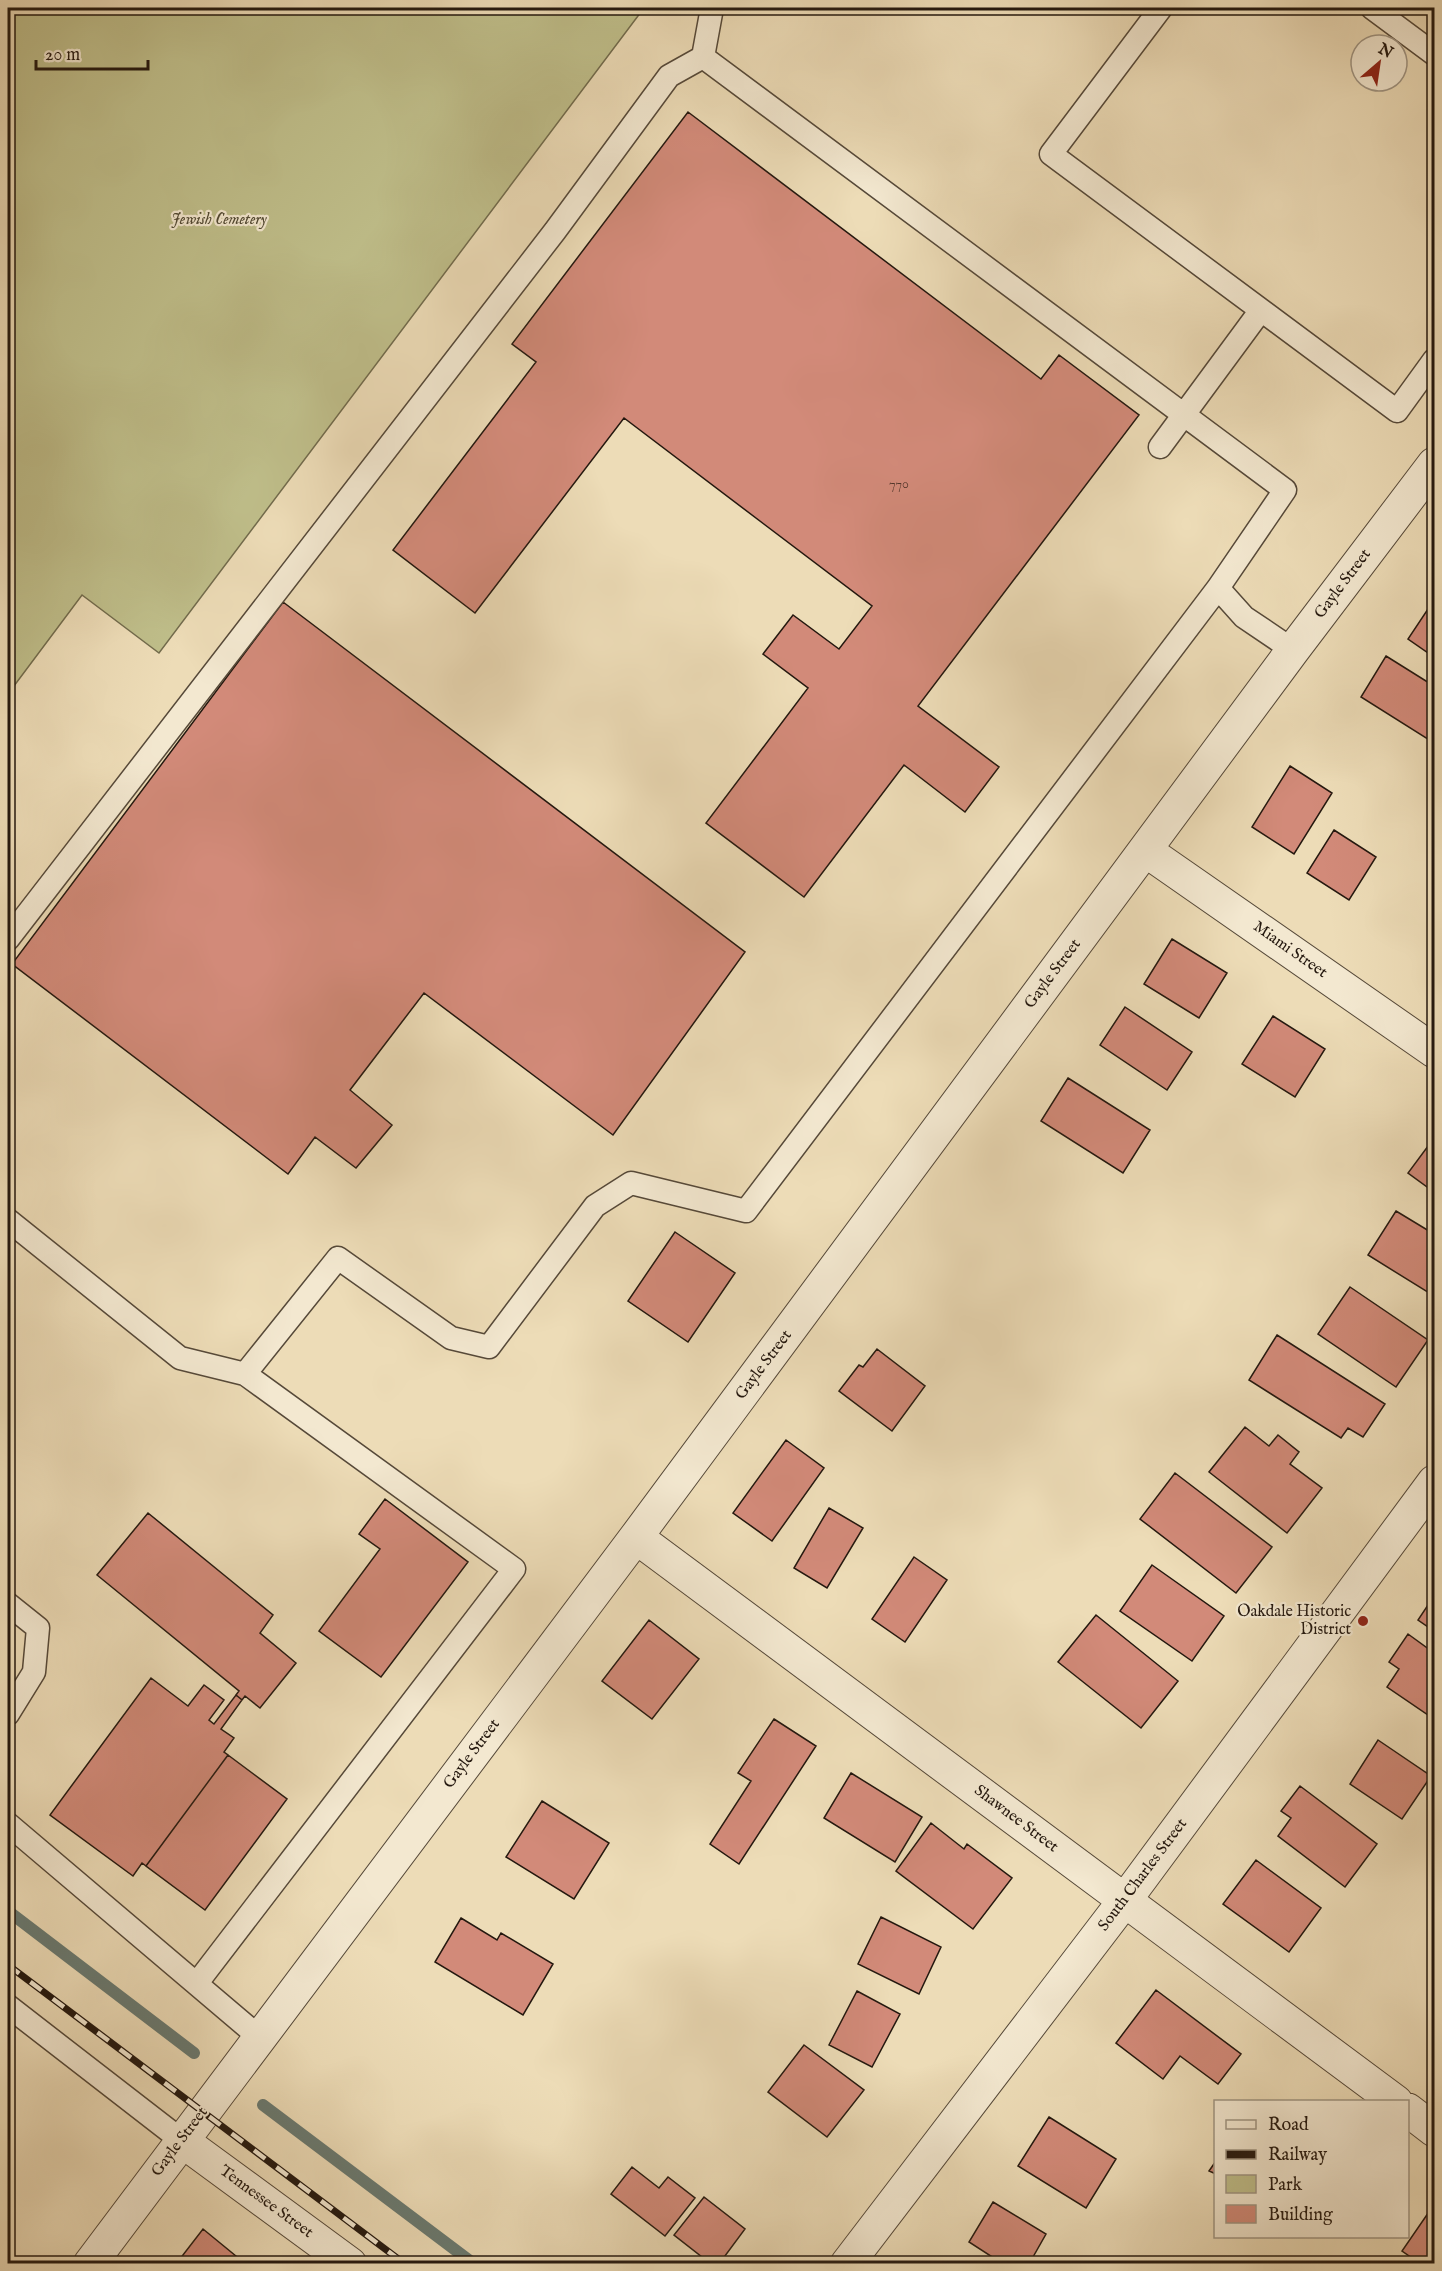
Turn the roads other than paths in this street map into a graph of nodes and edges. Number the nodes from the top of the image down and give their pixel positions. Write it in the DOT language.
graph roads {
  1 [pos="712,8"];
  2 [pos="1161,8"];
  3 [pos="1372,8"];
  4 [pos="1434,54"];
  5 [pos="703,57"];
  6 [pos="1262,310"];
  7 [pos="1434,360"];
  8 [pos="1183,414"];
  9 [pos="1160,447"];
  10 [pos="1434,464"];
  11 [pos="1218,588"];
  12 [pos="1293,650"];
  13 [pos="1145,850"];
  14 [pos="8,939"];
  15 [pos="1434,1051"];
  16 [pos="8,1221"];
  17 [pos="245,1374"];
  18 [pos="1434,1482"];
  19 [pos="636,1537"];
  20 [pos="8,1604"];
  21 [pos="8,1714"];
  22 [pos="8,1824"];
  23 [pos="1125,1900"];
  24 [pos="197,1983"];
  25 [pos="8,2006"];
  26 [pos="259,2037"];
  27 [pos="1393,2100"];
  28 [pos="1409,2111"];
  29 [pos="1434,2130"];
  30 [pos="181,2140"];
  31 [pos="90,2264"];
  32 [pos="350,2264"];
  33 [pos="847,2264"];
  1 -- 5 [label="lane"];
  2 -- 6 [label="lane"];
  3 -- 4 [label="lane"];
  5 -- 8 [label="lane"];
  5 -- 14 [label="lane"];
  6 -- 7 [label="lane"];
  6 -- 8 [label="lane"];
  8 -- 9 [label="lane"];
  8 -- 11 [label="lane"];
  10 -- 12 [label="street, Gayle Street"];
  11 -- 12 [label="lane"];
  11 -- 17 [label="lane"];
  12 -- 13 [label="street, Gayle Street"];
  13 -- 15 [label="street, Miami Street"];
  13 -- 19 [label="street, Gayle Street"];
  16 -- 17 [label="lane"];
  17 -- 24 [label="lane"];
  18 -- 23 [label="street, South Charles Street"];
  19 -- 23 [label="street, Shawnee Street"];
  19 -- 26 [label="street, Gayle Street"];
  20 -- 21 [label="lane"];
  22 -- 24 [label="lane"];
  23 -- 27 [label="street, Shawnee Street"];
  23 -- 33 [label="street, South Charles Street"];
  24 -- 26 [label="lane"];
  25 -- 30 [label="lane"];
  26 -- 30 [label="street, Gayle Street"];
  28 -- 29 [label="street"];
  30 -- 31 [label="street, Gayle Street"];
  30 -- 32 [label="street, Tennessee Street"];
}
